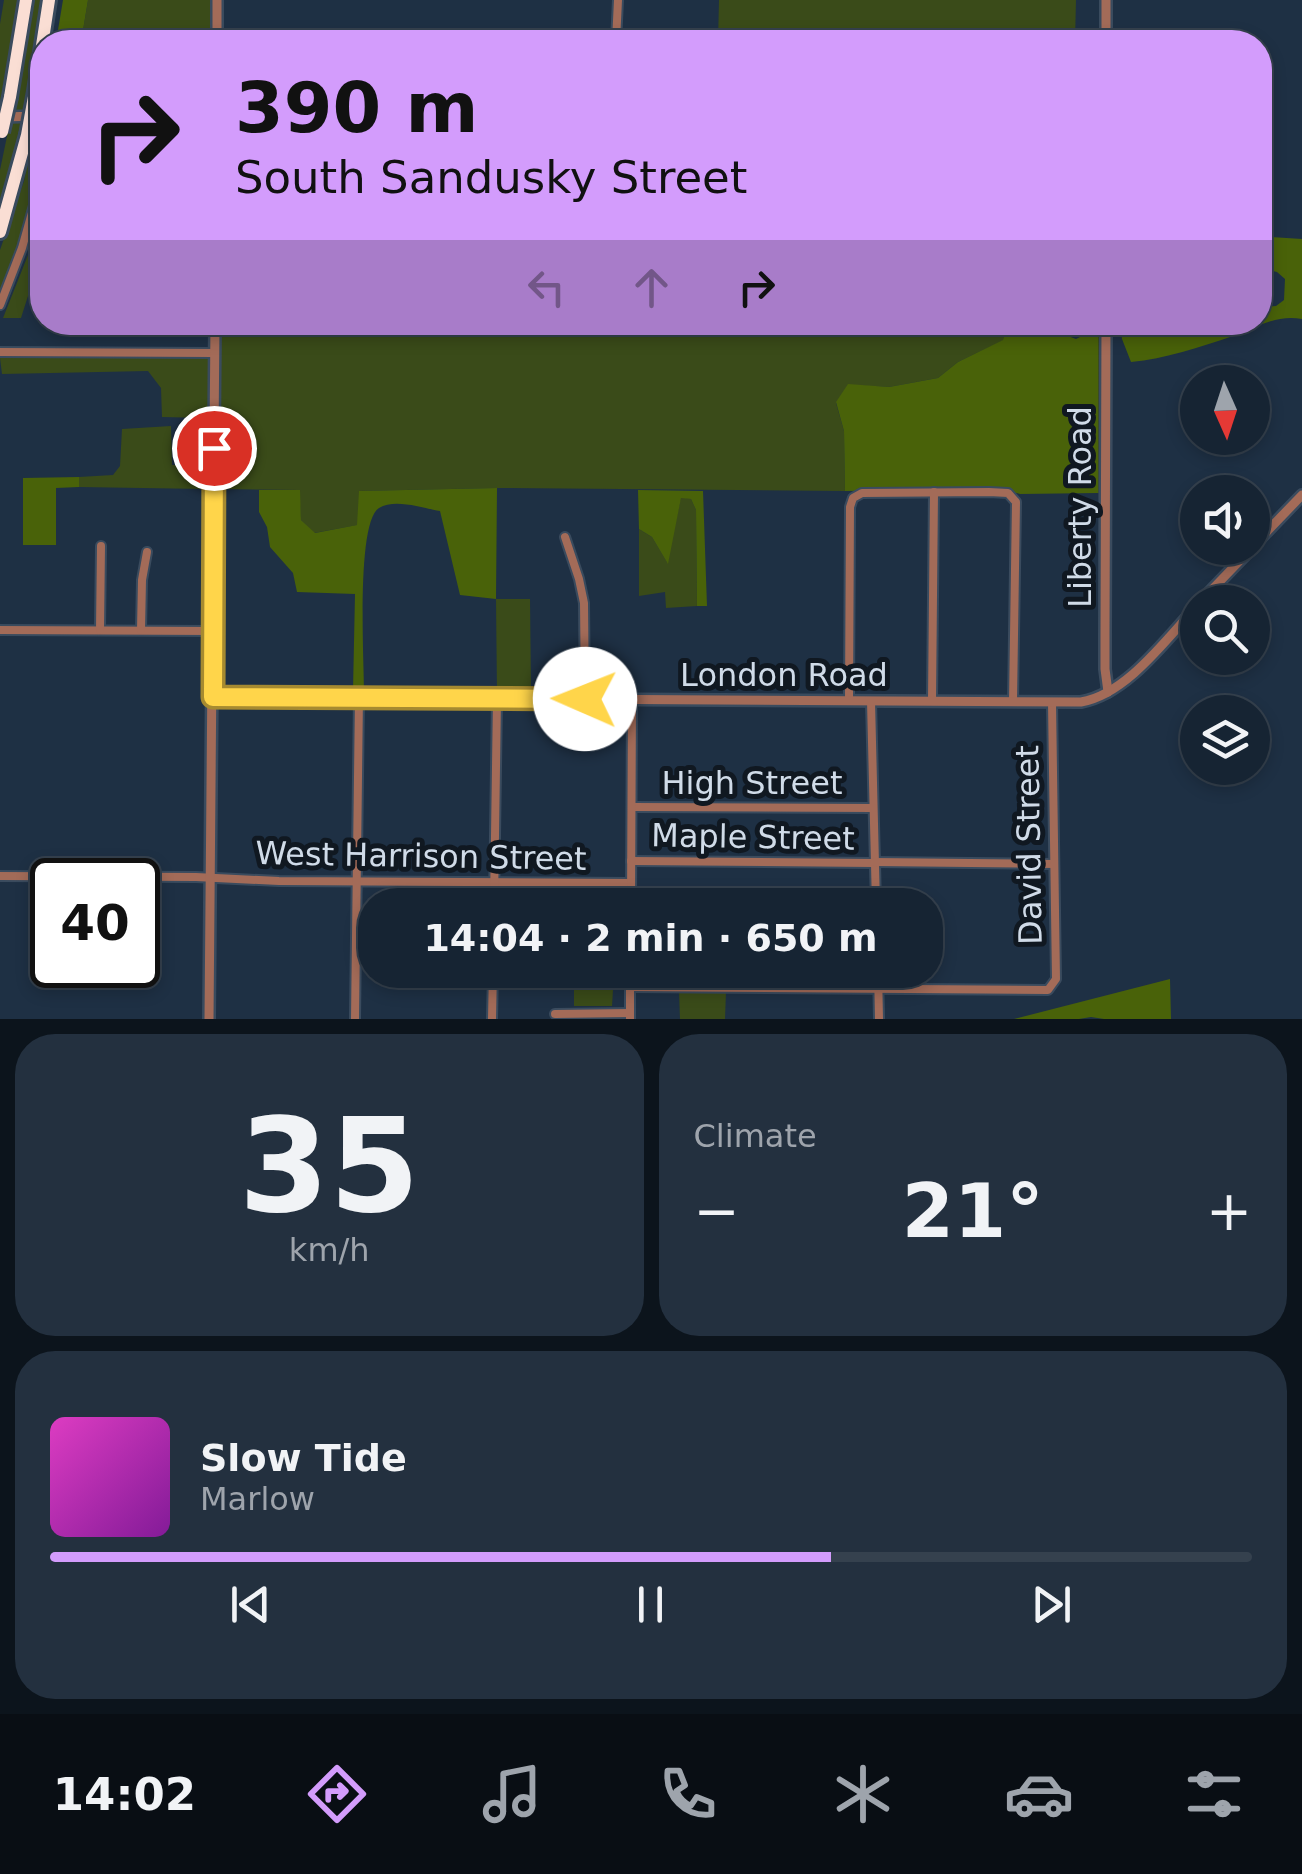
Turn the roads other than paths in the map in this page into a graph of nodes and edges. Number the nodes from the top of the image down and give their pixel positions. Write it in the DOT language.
graph roads {
  1 [pos="26,0"];
  2 [pos="48,0"];
  3 [pos="217,0"];
  4 [pos="618,0"];
  5 [pos="1106,0"];
  6 [pos="44,30"];
  7 [pos="216,30"];
  8 [pos="617,30"];
  9 [pos="1106,30"];
  10 [pos="30,115"];
  11 [pos="0,116"];
  12 [pos="30,116"];
  13 [pos="1,137"];
  14 [pos="30,223"];
  15 [pos="0,232"];
  16 [pos="0,305"];
  17 [pos="215,335"];
  18 [pos="1106,335"];
  19 [pos="0,352"];
  20 [pos="215,354"];
  21 [pos="934,492"];
  22 [pos="1302,495"];
  23 [pos="1270,528"];
  24 [pos="565,538"];
  25 [pos="101,546"];
  26 [pos="147,552"];
  27 [pos="1235,565"];
  28 [pos="1217,585"];
  29 [pos="1180,624"];
  30 [pos="0,630"];
  31 [pos="100,630"];
  32 [pos="141,630"];
  33 [pos="213,631"];
  34 [pos="1108,692"];
  35 [pos="359,696"];
  36 [pos="213,697"];
  37 [pos="498,698"];
  38 [pos="585,699"];
  39 [pos="632,700"];
  40 [pos="849,700"];
  41 [pos="870,700"];
  42 [pos="932,701"];
  43 [pos="1013,702"];
  44 [pos="1052,702"];
  45 [pos="632,807"];
  46 [pos="873,808"];
  47 [pos="631,861"];
  48 [pos="874,862"];
  49 [pos="1054,864"];
  50 [pos="0,876"];
  51 [pos="211,878"];
  52 [pos="356,881"];
  53 [pos="494,882"];
  54 [pos="631,883"];
  55 [pos="494,888"];
  56 [pos="631,888"];
  57 [pos="875,888"];
  58 [pos="493,988"];
  59 [pos="630,988"];
  60 [pos="754,988"];
  61 [pos="878,989"];
  62 [pos="556,1014"];
  63 [pos="630,1016"];
  64 [pos="209,1019"];
  65 [pos="354,1019"];
  66 [pos="492,1019"];
  67 [pos="879,1019"];
  1 -- 13 [label="highway, bridge"];
  2 -- 6 [label="highway, bridge"];
  3 -- 7 [label="street"];
  4 -- 8 [label="street"];
  5 -- 9 [label="street"];
  10 -- 15 [label="highway, bridge"];
  11 -- 12 [label="street"];
  14 -- 16 [label="street"];
  17 -- 20 [label="street"];
  18 -- 34 [label="street, Liberty Road"];
  19 -- 20 [label="street"];
  20 -- 33 [label="street"];
  21 -- 40 [label="street"];
  21 -- 42 [label="street"];
  21 -- 43 [label="street"];
  22 -- 23 [label="street, London Road"];
  24 -- 38 [label="street"];
  25 -- 31 [label="street"];
  26 -- 32 [label="street"];
  27 -- 28 [label="street, London Road"];
  29 -- 34 [label="street, London Road"];
  30 -- 31 [label="street"];
  31 -- 32 [label="street"];
  32 -- 33 [label="street"];
  33 -- 36 [label="street"];
  34 -- 44 [label="street, London Road"];
  35 -- 36 [label="street, London Road"];
  35 -- 37 [label="street, London Road"];
  35 -- 52 [label="street"];
  36 -- 51 [label="street"];
  37 -- 38 [label="street, London Road"];
  37 -- 53 [label="street"];
  38 -- 39 [label="street, London Road"];
  39 -- 40 [label="street, London Road"];
  39 -- 45 [label="street"];
  40 -- 41 [label="street, London Road"];
  41 -- 42 [label="street, London Road"];
  41 -- 46 [label="street"];
  42 -- 43 [label="street, London Road"];
  43 -- 44 [label="street, London Road"];
  44 -- 49 [label="street, David Street"];
  45 -- 46 [label="street, High Street"];
  45 -- 47 [label="street"];
  46 -- 48 [label="street"];
  47 -- 48 [label="street, Maple Street"];
  47 -- 54 [label="street"];
  48 -- 49 [label="street, Maple Street"];
  48 -- 57 [label="street"];
  49 -- 61 [label="street, David Street"];
  50 -- 51 [label="street, West Harrison Street"];
  51 -- 52 [label="street, West Harrison Street"];
  51 -- 64 [label="street"];
  52 -- 53 [label="street, West Harrison Street"];
  52 -- 65 [label="street"];
  53 -- 54 [label="street, West Harrison Street"];
  53 -- 55 [label="street"];
  54 -- 56 [label="street"];
  58 -- 66 [label="street"];
  59 -- 63 [label="street"];
  60 -- 61 [label="street"];
  61 -- 67 [label="street"];
  62 -- 63 [label="street"];
}
